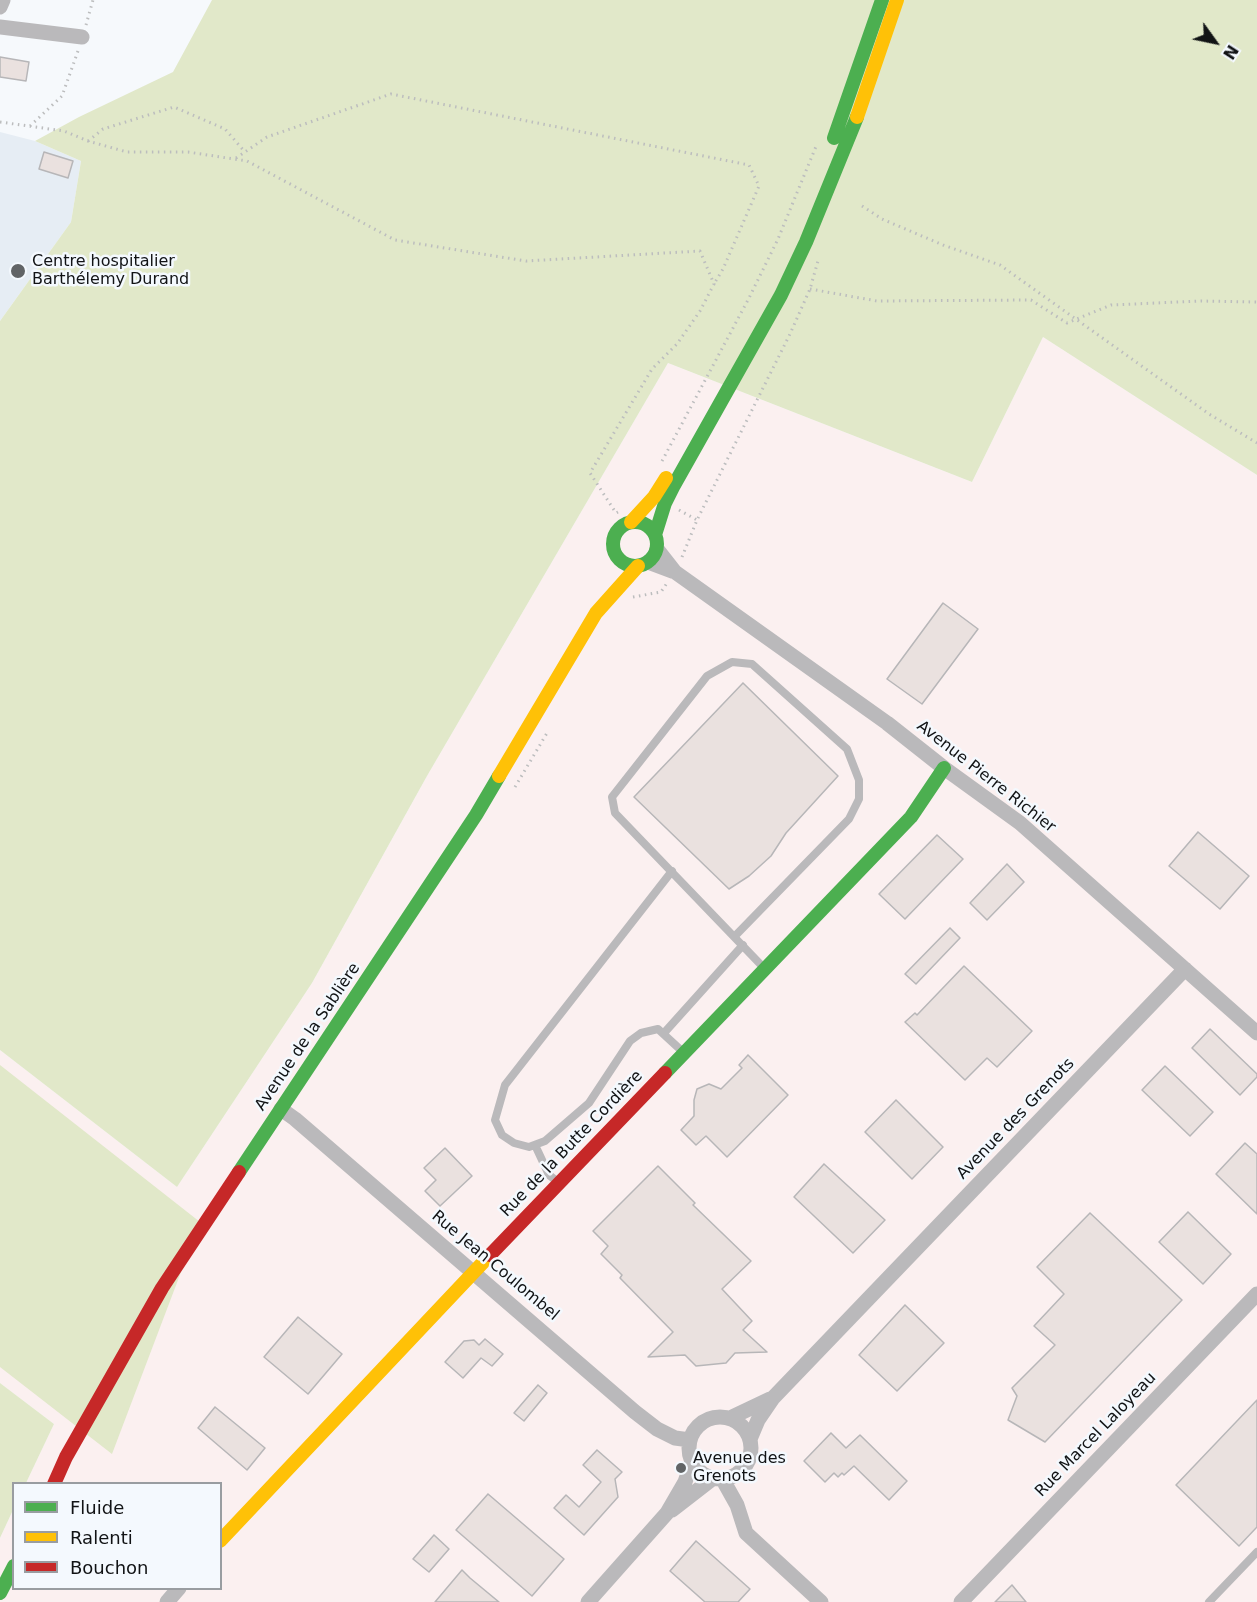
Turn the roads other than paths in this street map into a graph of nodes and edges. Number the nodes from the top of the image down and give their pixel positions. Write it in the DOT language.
graph roads {
  1 [pos="3,0"];
  2 [pos="882,0"];
  3 [pos="897,0"];
  4 [pos="0,8"];
  5 [pos="0,27"];
  6 [pos="82,38"];
  7 [pos="810,196"];
  8 [pos="765,297"];
  9 [pos="631,522"];
  10 [pos="649,553"];
  11 [pos="616,555"];
  12 [pos="596,613"];
  13 [pos="944,768"];
  14 [pos="672,871"];
  15 [pos="735,936"];
  16 [pos="743,945"];
  17 [pos="765,969"];
  18 [pos="1185,969"];
  19 [pos="1257,1033"];
  20 [pos="664,1034"];
  21 [pos="684,1053"];
  22 [pos="281,1109"];
  23 [pos="535,1145"];
  24 [pos="559,1183"];
  25 [pos="474,1272"];
  26 [pos="1257,1294"];
  27 [pos="773,1398"];
  28 [pos="730,1418"];
  29 [pos="750,1438"];
  30 [pos="690,1440"];
  31 [pos="692,1462"];
  32 [pos="745,1468"];
  33 [pos="718,1480"];
  34 [pos="55,1482"];
  35 [pos="737,1505"];
  36 [pos="667,1513"];
  37 [pos="222,1539"];
  38 [pos="1257,1552"];
  39 [pos="12,1570"];
  40 [pos="177,1590"];
  41 [pos="0,1593"];
  42 [pos="167,1602"];
  43 [pos="588,1602"];
  44 [pos="821,1602"];
  45 [pos="961,1602"];
  46 [pos="1209,1602"];
  1 -- 4 [label="street"];
  2 -- 7 [label="main road"];
  3 -- 10 [label="main road"];
  5 -- 6 [label="street"];
  8 -- 9 [label="main road"];
  9 -- 10 [label="main road"];
  9 -- 11 [label="main road"];
  10 -- 11 [label="main road"];
  10 -- 12 [label="main road, Avenue de la Sablière"];
  10 -- 13 [label="street, Avenue Pierre Richier"];
  11 -- 12 [label="main road, Avenue de la Sablière"];
  12 -- 22 [label="main road, Avenue de la Sablière"];
  13 -- 17 [label="main road, Rue de la Butte Cordière"];
  13 -- 18 [label="street, Avenue Pierre Richier"];
  14 -- 15 [label="lane"];
  14 -- 15 [label="lane"];
  14 -- 23 [label="lane"];
  15 -- 16 [label="lane"];
  16 -- 17 [label="lane"];
  16 -- 20 [label="lane"];
  17 -- 21 [label="main road, Rue de la Butte Cordière"];
  18 -- 19 [label="street, Avenue Pierre Richier"];
  18 -- 27 [label="street, Avenue des Grenots"];
  20 -- 21 [label="lane"];
  20 -- 23 [label="lane"];
  21 -- 24 [label="main road, Rue de la Butte Cordière"];
  22 -- 25 [label="street, Rue Jean Coulombel"];
  22 -- 34 [label="main road, Avenue de la Sablière"];
  23 -- 24 [label="lane"];
  24 -- 25 [label="main road, Rue de la Butte Cordière"];
  25 -- 30 [label="street, Rue Jean Coulombel"];
  25 -- 37 [label="main road, Rue de la Butte Cordière"];
  26 -- 45 [label="street, Rue Marcel Laloyeau"];
  27 -- 28 [label="street, Avenue des Grenots"];
  27 -- 29 [label="street, Avenue des Grenots"];
  28 -- 29 [label="street"];
  28 -- 30 [label="street"];
  29 -- 32 [label="street"];
  30 -- 31 [label="street"];
  31 -- 33 [label="street"];
  31 -- 36 [label="street"];
  32 -- 33 [label="street"];
  32 -- 35 [label="street"];
  33 -- 35 [label="street"];
  33 -- 36 [label="street"];
  35 -- 44 [label="street"];
  36 -- 43 [label="street"];
  38 -- 46 [label="lane"];
  39 -- 41 [label="main road"];
  40 -- 42 [label="street"];
}
